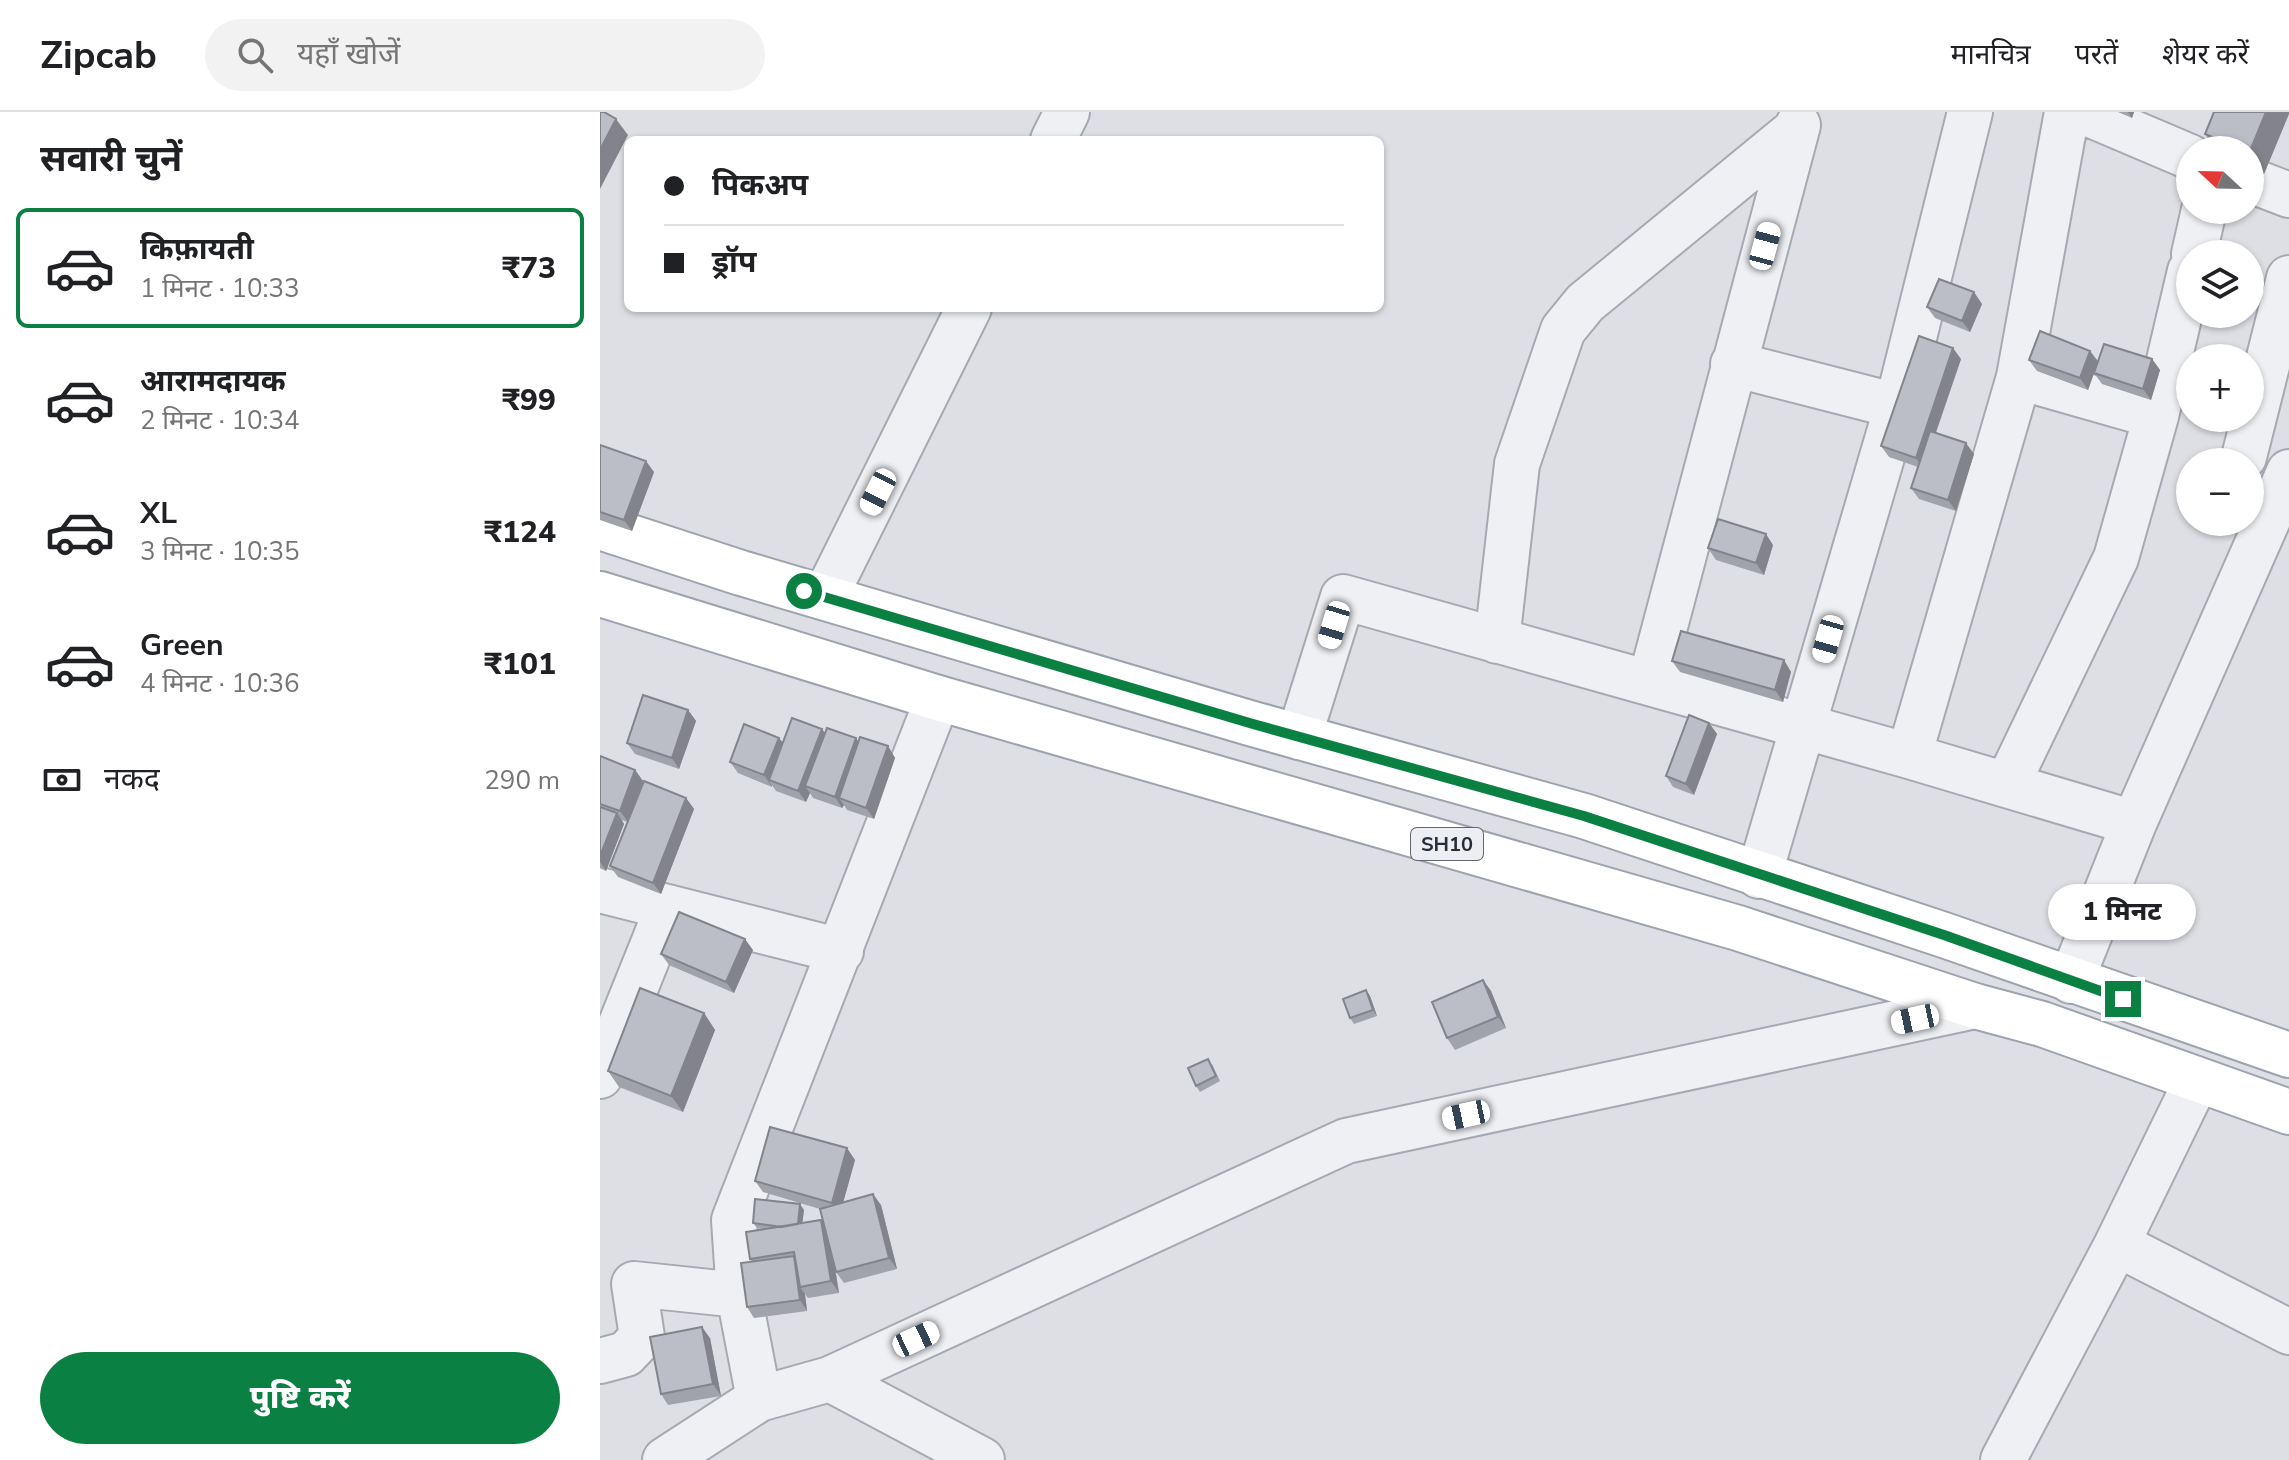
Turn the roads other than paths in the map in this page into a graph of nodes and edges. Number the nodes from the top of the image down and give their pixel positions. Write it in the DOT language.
graph roads {
  1 [pos="1067,112"];
  2 [pos="1970,112"];
  3 [pos="2067,112"];
  4 [pos="2084,112"];
  5 [pos="1799,120"];
  6 [pos="1055,136"];
  7 [pos="2176,151"];
  8 [pos="2264,185"];
  9 [pos="2289,195"];
  10 [pos="2289,278"];
  11 [pos="967,312"];
  12 [pos="2177,328"];
  13 [pos="1733,364"];
  14 [pos="2019,377"];
  15 [pos="1897,406"];
  16 [pos="2156,416"];
  17 [pos="2246,448"];
  18 [pos="2289,472"];
  19 [pos="600,527"];
  20 [pos="600,594"];
  21 [pos="825,597"];
  22 [pos="1497,641"];
  23 [pos="1650,683"];
  24 [pos="938,698"];
  25 [pos="1802,726"];
  26 [pos="1299,737"];
  27 [pos="1909,756"];
  28 [pos="2007,785"];
  29 [pos="2134,823"];
  30 [pos="1759,876"];
  31 [pos="600,890"];
  32 [pos="668,907"];
  33 [pos="841,951"];
  34 [pos="2071,981"];
  35 [pos="1975,1006"];
  36 [pos="2149,1008"];
  37 [pos="2289,1055"];
  38 [pos="2134,1058"];
  39 [pos="600,1076"];
  40 [pos="2197,1080"];
  41 [pos="2289,1112"];
  42 [pos="2117,1244"];
  43 [pos="739,1295"];
  44 [pos="2289,1332"];
  45 [pos="600,1361"];
  46 [pos="830,1379"];
  47 [pos="759,1399"];
  48 [pos="665,1460"];
  49 [pos="982,1460"];
  50 [pos="2003,1460"];
  1 -- 6 [label="street"];
  2 -- 15 [label="street"];
  3 -- 14 [label="street"];
  4 -- 7 [label="street"];
  5 -- 13 [label="street"];
  5 -- 22 [label="street"];
  8 -- 9 [label="street"];
  10 -- 17 [label="street"];
  11 -- 21 [label="street"];
  12 -- 16 [label="street"];
  13 -- 15 [label="street"];
  13 -- 23 [label="street"];
  14 -- 16 [label="street"];
  14 -- 27 [label="street"];
  15 -- 25 [label="street"];
  16 -- 28 [label="street"];
  18 -- 29 [label="street"];
  19 -- 21 [label="main road"];
  20 -- 24 [label="main road, SH10"];
  21 -- 26 [label="main road"];
  22 -- 23 [label="street"];
  22 -- 26 [label="street"];
  23 -- 25 [label="street"];
  24 -- 33 [label="street"];
  24 -- 35 [label="main road, SH10"];
  25 -- 27 [label="street"];
  25 -- 30 [label="street"];
  26 -- 30 [label="main road"];
  27 -- 28 [label="street"];
  28 -- 29 [label="street"];
  29 -- 34 [label="street"];
  30 -- 34 [label="main road"];
  31 -- 32 [label="street"];
  32 -- 33 [label="street"];
  32 -- 39 [label="street"];
  33 -- 43 [label="street"];
  34 -- 36 [label="main road"];
  35 -- 38 [label="main road, SH10"];
  35 -- 46 [label="street"];
  36 -- 37 [label="main road"];
  36 -- 38 [label="main road"];
  38 -- 40 [label="main road, SH10"];
  40 -- 41 [label="main road, SH10"];
  40 -- 42 [label="street"];
  42 -- 44 [label="street"];
  42 -- 50 [label="street"];
  43 -- 45 [label="street"];
  43 -- 47 [label="street"];
  46 -- 47 [label="street"];
  46 -- 49 [label="street"];
  47 -- 48 [label="street"];
}
